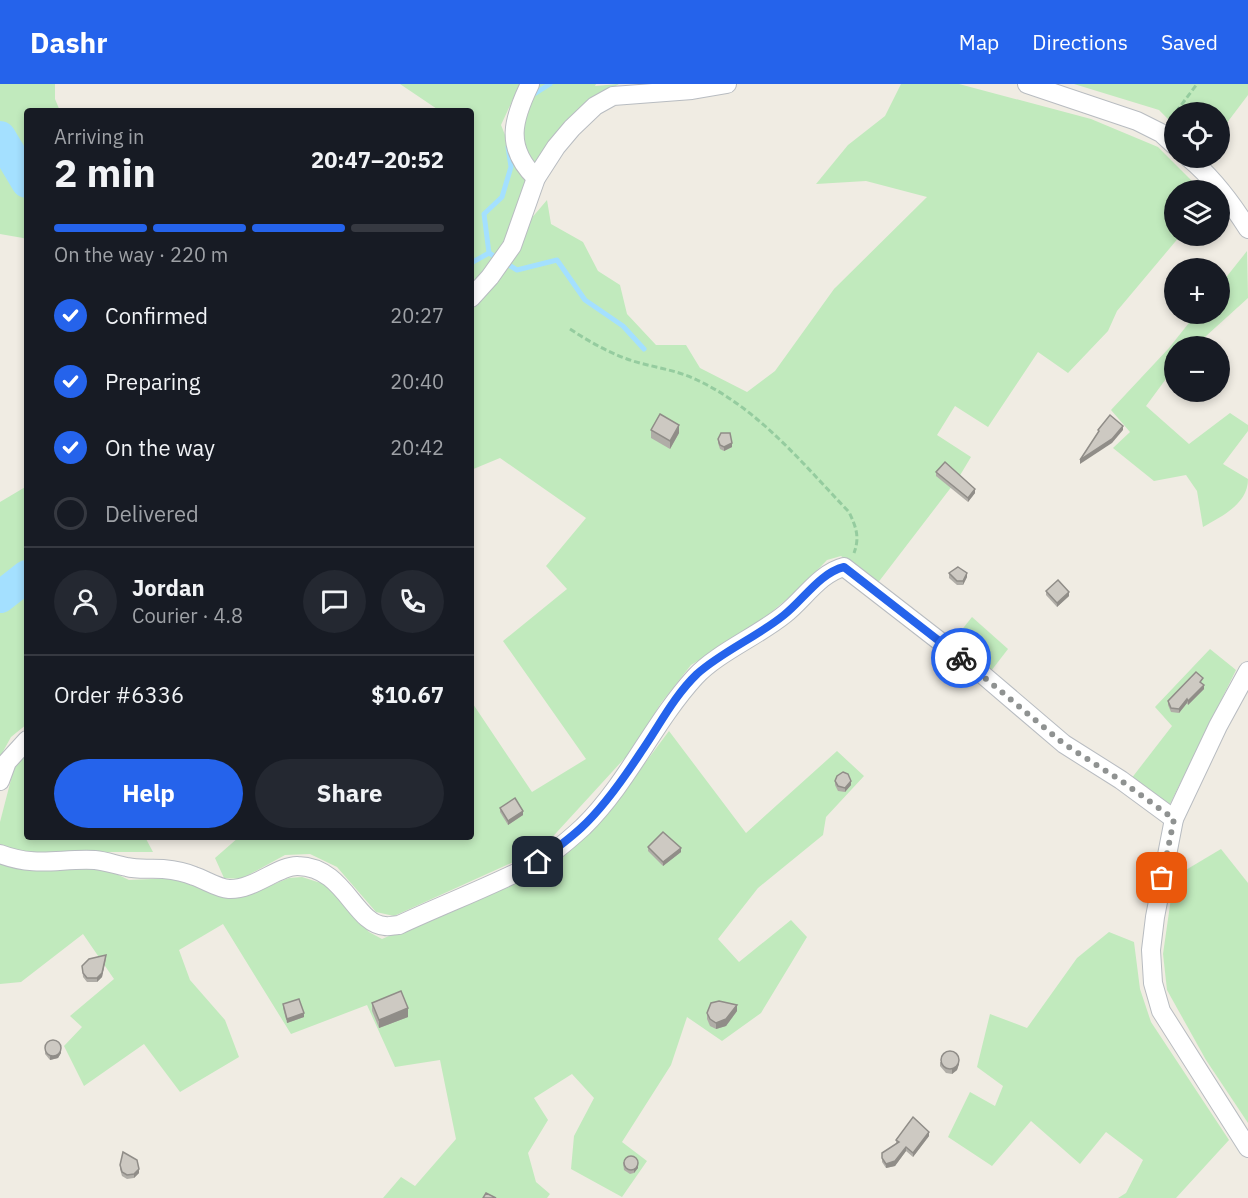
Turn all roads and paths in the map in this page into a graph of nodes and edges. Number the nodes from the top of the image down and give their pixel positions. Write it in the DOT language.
graph roads {
  1 [pos="530,84"];
  2 [pos="727,84"];
  3 [pos="1027,84"];
  4 [pos="1197,84"];
  5 [pos="1184,102"];
  6 [pos="1164,136"];
  7 [pos="1202,168"];
  8 [pos="536,178"];
  9 [pos="1248,229"];
  10 [pos="474,295"];
  11 [pos="570,329"];
  12 [pos="844,567"];
  13 [pos="1248,671"];
  14 [pos="24,743"];
  15 [pos="0,781"];
  16 [pos="1174,819"];
  17 [pos="0,854"];
  18 [pos="1248,1149"];
  1 -- 8 [label="street"];
  2 -- 8 [label="street"];
  3 -- 6 [label="street"];
  4 -- 5 [label="path"];
  7 -- 9 [label="street"];
  8 -- 10 [label="street"];
  11 -- 12 [label="path"];
  12 -- 16 [label="street"];
  12 -- 17 [label="street"];
  13 -- 16 [label="street"];
  14 -- 15 [label="street"];
  16 -- 18 [label="street"];
}
